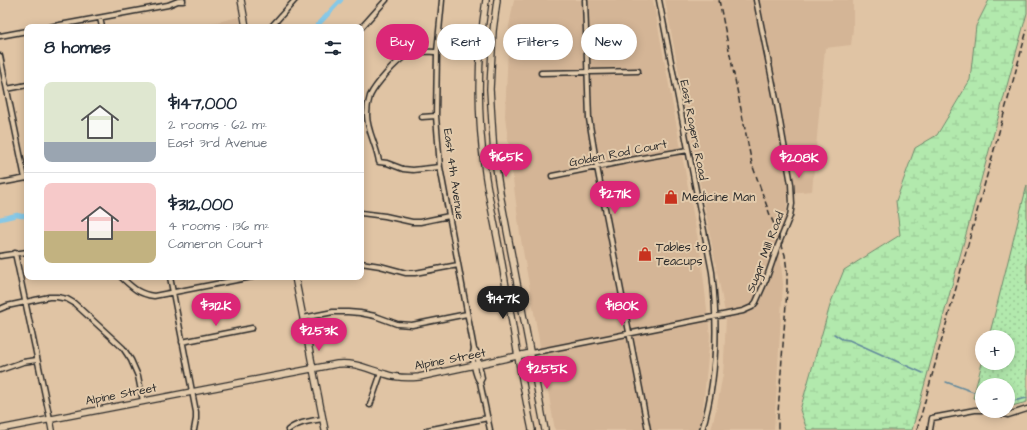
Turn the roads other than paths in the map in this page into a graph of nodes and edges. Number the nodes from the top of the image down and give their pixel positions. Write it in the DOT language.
graph roads {
  1 [pos="183,0"];
  2 [pos="241,0"];
  3 [pos="295,0"];
  4 [pos="386,0"];
  5 [pos="442,0"];
  6 [pos="486,0"];
  7 [pos="497,0"];
  8 [pos="585,0"];
  9 [pos="660,0"];
  10 [pos="756,0"];
  11 [pos="100,18"];
  12 [pos="66,24"];
  13 [pos="101,24"];
  14 [pos="245,24"];
  15 [pos="274,24"];
  16 [pos="440,24"];
  17 [pos="364,25"];
  18 [pos="24,32"];
  19 [pos="0,36"];
  20 [pos="437,52"];
  21 [pos="0,56"];
  22 [pos="638,71"];
  23 [pos="586,72"];
  24 [pos="541,73"];
  25 [pos="24,86"];
  26 [pos="7,89"];
  27 [pos="436,116"];
  28 [pos="422,118"];
  29 [pos="688,150"];
  30 [pos="440,167"];
  31 [pos="597,167"];
  32 [pos="24,169"];
  33 [pos="552,176"];
  34 [pos="24,178"];
  35 [pos="0,183"];
  36 [pos="364,213"];
  37 [pos="449,216"];
  38 [pos="24,252"];
  39 [pos="15,253"];
  40 [pos="0,256"];
  41 [pos="364,263"];
  42 [pos="458,265"];
  43 [pos="124,280"];
  44 [pos="171,280"];
  45 [pos="236,280"];
  46 [pos="296,280"];
  47 [pos="173,292"];
  48 [pos="26,303"];
  49 [pos="0,309"];
  50 [pos="467,314"];
  51 [pos="716,317"];
  52 [pos="303,318"];
  53 [pos="252,328"];
  54 [pos="630,334"];
  55 [pos="182,342"];
  56 [pos="531,353"];
  57 [pos="518,356"];
  58 [pos="37,360"];
  59 [pos="477,365"];
  60 [pos="313,368"];
  61 [pos="0,370"];
  62 [pos="381,373"];
  63 [pos="192,391"];
  64 [pos="143,401"];
  65 [pos="370,405"];
  66 [pos="1027,409"];
  67 [pos="975,410"];
  68 [pos="1015,413"];
  69 [pos="488,418"];
  70 [pos="50,419"];
  71 [pos="323,419"];
  72 [pos="0,429"];
  73 [pos="52,430"];
  74 [pos="194,430"];
  75 [pos="288,430"];
  76 [pos="325,430"];
  77 [pos="427,430"];
  78 [pos="490,430"];
  79 [pos="532,430"];
  80 [pos="545,430"];
  81 [pos="648,430"];
  82 [pos="702,430"];
  83 [pos="930,430"];
  1 -- 11 [label="street"];
  2 -- 14 [label="main road"];
  3 -- 15 [label="street"];
  4 -- 17 [label="street"];
  5 -- 16 [label="street, East 4th Avenue"];
  6 -- 57 [label="main road"];
  7 -- 56 [label="main road"];
  8 -- 23 [label="street"];
  9 -- 29 [label="street, East Rogers Road"];
  10 -- 51 [label="street, Sugar Mill Road"];
  11 -- 12 [label="street"];
  11 -- 13 [label="street"];
  18 -- 19 [label="street"];
  20 -- 27 [label="street, East 4th Avenue"];
  20 -- 30 [label="street"];
  21 -- 26 [label="street"];
  22 -- 23 [label="street"];
  23 -- 24 [label="street"];
  23 -- 31 [label="street"];
  25 -- 26 [label="street"];
  26 -- 32 [label="street"];
  27 -- 28 [label="street"];
  27 -- 30 [label="street, East 4th Avenue"];
  29 -- 31 [label="street, Golden Rod Court"];
  29 -- 51 [label="street, East Rogers Road"];
  30 -- 37 [label="street, East 4th Avenue"];
  31 -- 33 [label="street, Golden Rod Court"];
  31 -- 54 [label="street"];
  34 -- 35 [label="street"];
  36 -- 37 [label="street"];
  37 -- 42 [label="street, East 4th Avenue"];
  38 -- 39 [label="street"];
  39 -- 40 [label="street"];
  39 -- 48 [label="street"];
  41 -- 42 [label="street"];
  42 -- 50 [label="street, East 4th Avenue"];
  43 -- 47 [label="street"];
  44 -- 47 [label="street"];
  45 -- 47 [label="street"];
  46 -- 52 [label="main road"];
  47 -- 55 [label="street"];
  48 -- 49 [label="street"];
  48 -- 58 [label="street"];
  48 -- 64 [label="street"];
  50 -- 52 [label="street"];
  50 -- 59 [label="street, East 4th Avenue"];
  51 -- 54 [label="street, Alpine Street"];
  51 -- 82 [label="street, East Rogers Road"];
  52 -- 60 [label="main road"];
  53 -- 55 [label="street"];
  54 -- 56 [label="street, Alpine Street"];
  54 -- 81 [label="street"];
  55 -- 63 [label="street"];
  56 -- 57 [label="main road, Alpine Street"];
  56 -- 80 [label="main road"];
  57 -- 59 [label="main road, Alpine Street"];
  57 -- 79 [label="main road"];
  58 -- 61 [label="street"];
  58 -- 70 [label="street"];
  59 -- 62 [label="main road, Alpine Street"];
  59 -- 69 [label="street, East 4th Avenue"];
  60 -- 62 [label="main road, Alpine Street"];
  60 -- 63 [label="main road, Alpine Street"];
  60 -- 71 [label="main road"];
  62 -- 65 [label="street"];
  63 -- 64 [label="main road, Alpine Street"];
  63 -- 74 [label="street"];
  64 -- 70 [label="main road, Alpine Street"];
  66 -- 68 [label="street"];
  67 -- 83 [label="street"];
  69 -- 77 [label="street"];
  69 -- 78 [label="street, East 4th Avenue"];
  70 -- 72 [label="main road, Alpine Street"];
  70 -- 73 [label="main road"];
  71 -- 75 [label="street"];
  71 -- 76 [label="main road"];
}
